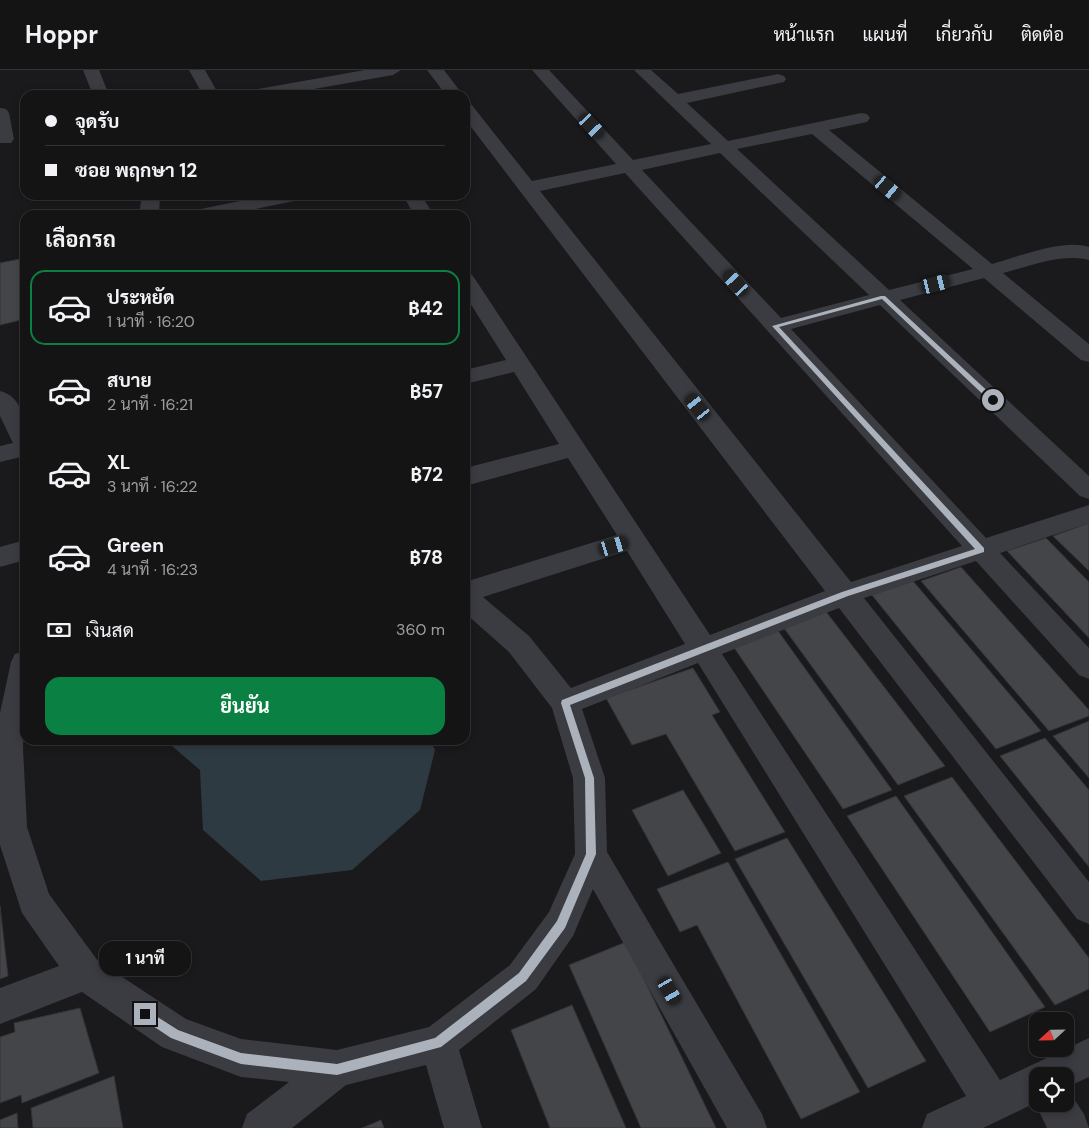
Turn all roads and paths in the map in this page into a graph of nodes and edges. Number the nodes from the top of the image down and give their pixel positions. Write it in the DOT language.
graph roads {
  1 [pos="91,70"];
  2 [pos="197,70"];
  3 [pos="301,70"];
  4 [pos="393,70"];
  5 [pos="436,70"];
  6 [pos="540,70"];
  7 [pos="642,70"];
  8 [pos="778,79"];
  9 [pos="338,80"];
  10 [pos="309,85"];
  11 [pos="99,90"];
  12 [pos="208,90"];
  13 [pos="280,90"];
  14 [pos="345,90"];
  15 [pos="451,90"];
  16 [pos="674,100"];
  17 [pos="0,113"];
  18 [pos="470,114"];
  19 [pos="861,118"];
  20 [pos="816,128"];
  21 [pos="20,136"];
  22 [pos="2,139"];
  23 [pos="725,148"];
  24 [pos="630,168"];
  25 [pos="528,188"];
  26 [pos="272,200"];
  27 [pos="223,210"];
  28 [pos="1089,254"];
  29 [pos="988,271"];
  30 [pos="470,291"];
  31 [pos="883,297"];
  32 [pos="775,326"];
  33 [pos="1089,355"];
  34 [pos="519,364"];
  35 [pos="470,376"];
  36 [pos="0,398"];
  37 [pos="20,432"];
  38 [pos="573,448"];
  39 [pos="20,449"];
  40 [pos="0,454"];
  41 [pos="470,476"];
  42 [pos="1089,490"];
  43 [pos="1089,514"];
  44 [pos="632,540"];
  45 [pos="981,550"];
  46 [pos="20,551"];
  47 [pos="0,557"];
  48 [pos="470,590"];
  49 [pos="845,594"];
  50 [pos="470,601"];
  51 [pos="703,648"];
  52 [pos="1089,667"];
  53 [pos="16,673"];
  54 [pos="565,703"];
  55 [pos="6,828"];
  56 [pos="591,854"];
  57 [pos="1089,908"];
  58 [pos="85,973"];
  59 [pos="0,1006"];
  60 [pos="438,1043"];
  61 [pos="1089,1057"];
  62 [pos="1067,1067"];
  63 [pos="337,1069"];
  64 [pos="1029,1086"];
  65 [pos="992,1103"];
  66 [pos="1059,1112"];
  67 [pos="261,1128"];
  68 [pos="463,1128"];
  69 [pos="748,1128"];
  70 [pos="941,1128"];
  71 [pos="1070,1128"];
  1 -- 11 [label="street"];
  2 -- 12 [label="street"];
  3 -- 10 [label="street"];
  4 -- 9 [label="street"];
  5 -- 15 [label="street"];
  6 -- 24 [label="street"];
  7 -- 16 [label="street"];
  8 -- 16 [label="street"];
  9 -- 10 [label="street"];
  9 -- 14 [label="street"];
  10 -- 13 [label="street"];
  16 -- 23 [label="street"];
  17 -- 22 [label="street"];
  18 -- 25 [label="street"];
  19 -- 20 [label="street"];
  20 -- 23 [label="street"];
  20 -- 29 [label="street"];
  21 -- 22 [label="street"];
  23 -- 24 [label="street"];
  23 -- 31 [label="street"];
  24 -- 25 [label="street"];
  24 -- 32 [label="street"];
  25 -- 49 [label="street"];
  26 -- 27 [label="street"];
  28 -- 29 [label="street"];
  29 -- 31 [label="street"];
  29 -- 33 [label="street"];
  30 -- 34 [label="street"];
  31 -- 32 [label="street"];
  31 -- 42 [label="street"];
  32 -- 45 [label="street"];
  34 -- 35 [label="street"];
  34 -- 38 [label="street"];
  36 -- 37 [label="street"];
  38 -- 41 [label="street"];
  38 -- 44 [label="street"];
  39 -- 40 [label="street"];
  43 -- 45 [label="street"];
  44 -- 48 [label="street"];
  44 -- 51 [label="street"];
  45 -- 49 [label="street"];
  45 -- 52 [label="street"];
  46 -- 47 [label="street"];
  49 -- 51 [label="street"];
  49 -- 57 [label="street"];
  50 -- 54 [label="street"];
  51 -- 54 [label="street"];
  51 -- 65 [label="street"];
  53 -- 55 [label="street"];
  54 -- 56 [label="street"];
  55 -- 58 [label="street"];
  56 -- 60 [label="street"];
  56 -- 69 [label="street"];
  58 -- 59 [label="street"];
  58 -- 63 [label="street"];
  60 -- 63 [label="street"];
  60 -- 68 [label="street"];
  61 -- 62 [label="street"];
  63 -- 67 [label="street"];
  64 -- 65 [label="street"];
  65 -- 70 [label="street"];
  66 -- 71 [label="street"];
}
